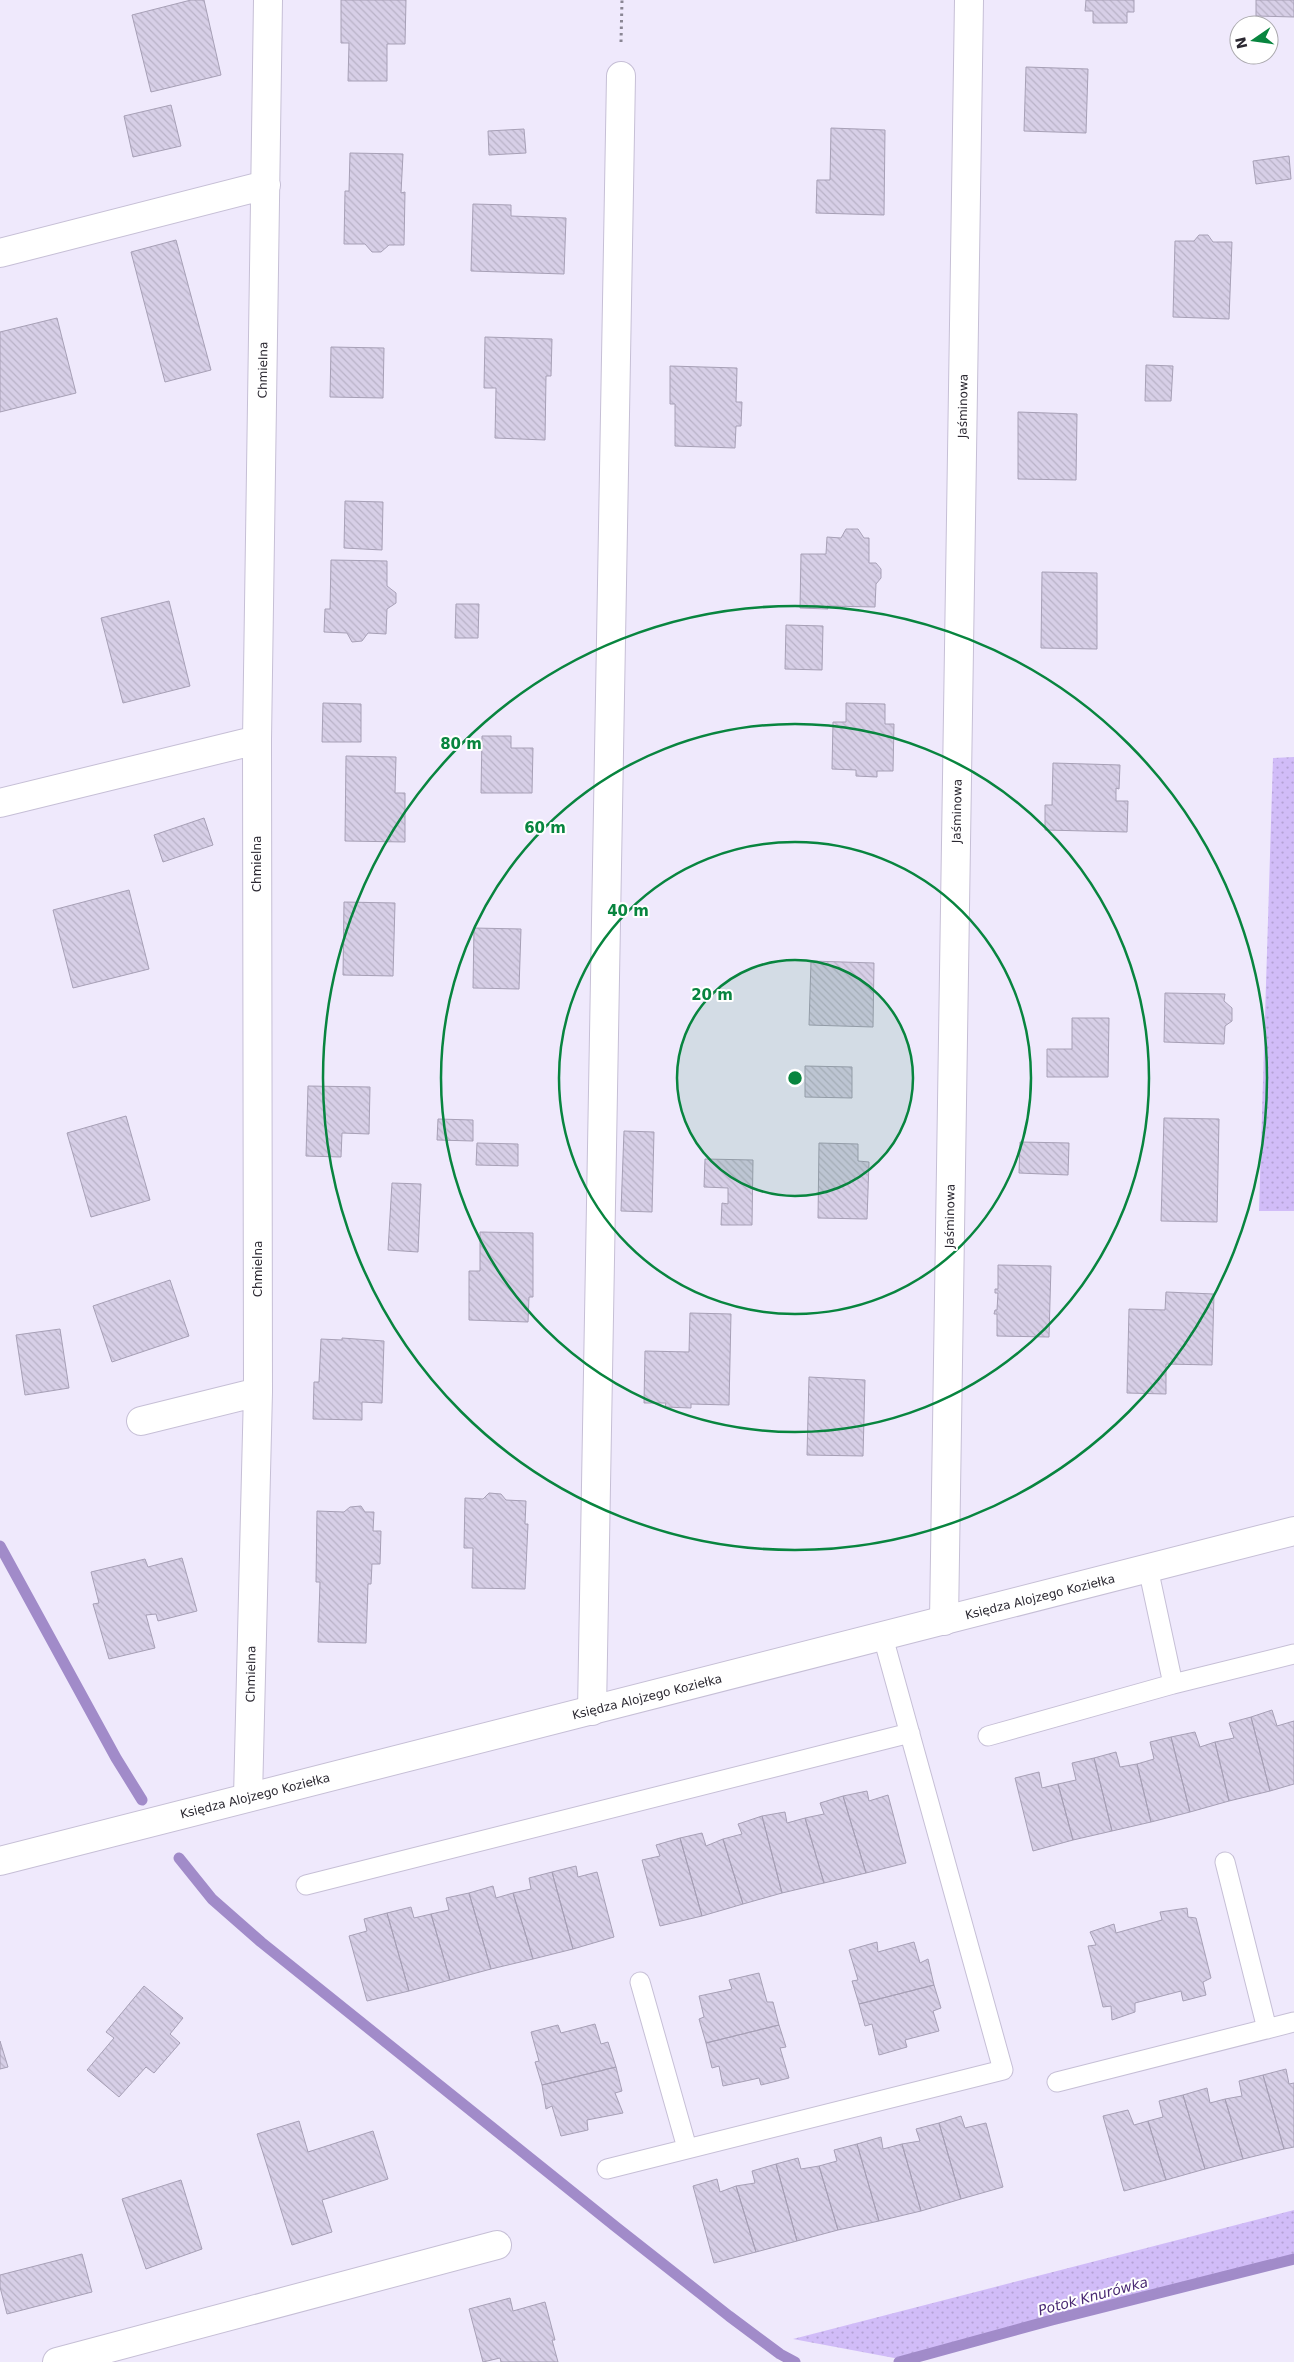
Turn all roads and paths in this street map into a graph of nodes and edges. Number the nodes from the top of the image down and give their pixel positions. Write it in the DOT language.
graph roads {
  1 [pos="268,0"];
  2 [pos="622,0"];
  3 [pos="969,0"];
  4 [pos="621,76"];
  5 [pos="266,185"];
  6 [pos="0,253"];
  7 [pos="256,740"];
  8 [pos="0,803"];
  9 [pos="258,1392"];
  10 [pos="141,1421"];
  11 [pos="1294,1531"];
  12 [pos="1148,1568"];
  13 [pos="944,1621"];
  14 [pos="883,1637"];
  15 [pos="1294,1654"];
  16 [pos="1173,1684"];
  17 [pos="592,1711"];
  18 [pos="910,1733"];
  19 [pos="988,1736"];
  20 [pos="248,1797"];
  21 [pos="0,1861"];
  22 [pos="1225,1862"];
  23 [pos="306,1885"];
  24 [pos="640,1982"];
  25 [pos="1294,2022"];
  26 [pos="1267,2029"];
  27 [pos="1057,2082"];
  28 [pos="687,2148"];
  29 [pos="607,2169"];
  30 [pos="497,2245"];
  31 [pos="57,2362"];
  1 -- 5 [label="street, Chmielna"];
  2 -- 4 [label="path"];
  3 -- 13 [label="street, Jaśminowa"];
  4 -- 17 [label="street"];
  5 -- 6 [label="street"];
  5 -- 7 [label="street, Chmielna"];
  7 -- 8 [label="street"];
  7 -- 9 [label="street, Chmielna"];
  9 -- 10 [label="street"];
  9 -- 20 [label="street, Chmielna"];
  11 -- 12 [label="street, Księdza Alojzego Koziełka"];
  12 -- 13 [label="street, Księdza Alojzego Koziełka"];
  12 -- 16 [label="lane"];
  13 -- 14 [label="street, Księdza Alojzego Koziełka"];
  14 -- 17 [label="street, Księdza Alojzego Koziełka"];
  14 -- 18 [label="lane"];
  15 -- 16 [label="lane"];
  16 -- 19 [label="lane"];
  17 -- 20 [label="street, Księdza Alojzego Koziełka"];
  18 -- 23 [label="lane"];
  18 -- 28 [label="lane"];
  20 -- 21 [label="street, Księdza Alojzego Koziełka"];
  22 -- 26 [label="lane"];
  24 -- 28 [label="lane"];
  25 -- 26 [label="lane"];
  26 -- 27 [label="lane"];
  28 -- 29 [label="lane"];
  30 -- 31 [label="street"];
}
